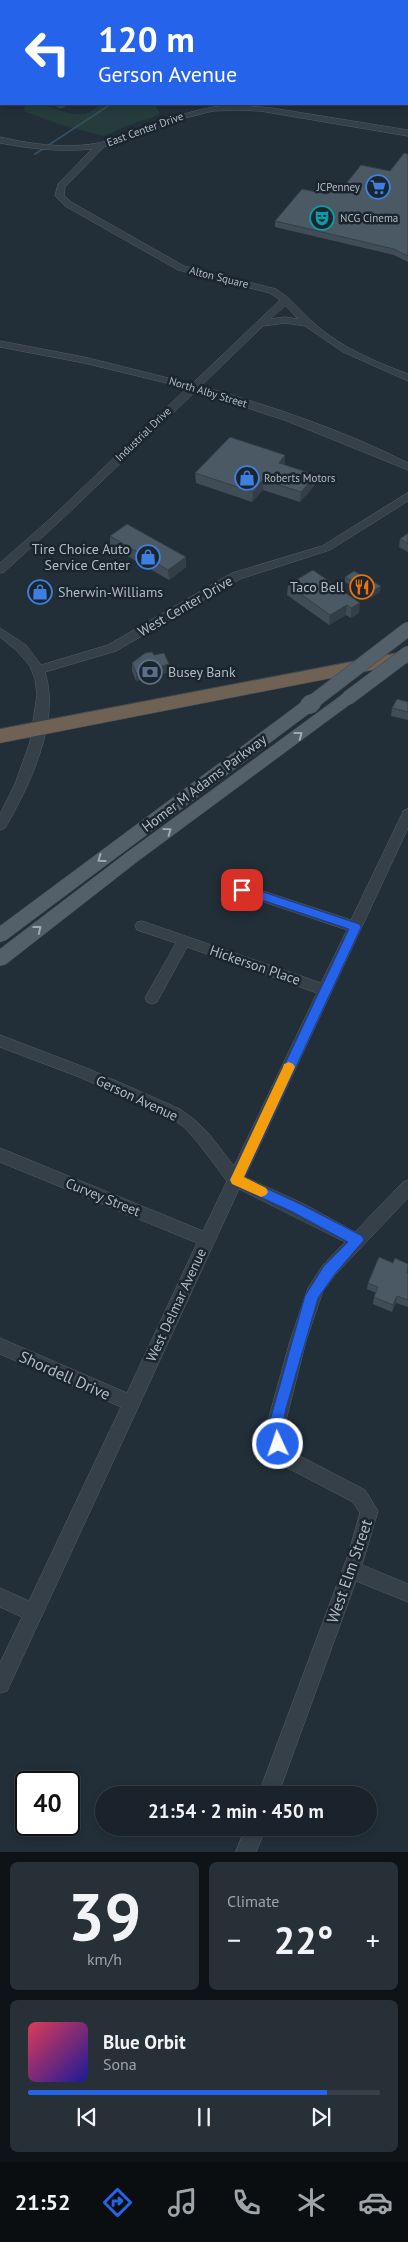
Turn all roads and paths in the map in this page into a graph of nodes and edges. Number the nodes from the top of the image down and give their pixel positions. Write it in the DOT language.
graph roads {
  1 [pos="408,133"];
  2 [pos="0,140"];
  3 [pos="101,145"];
  4 [pos="62,149"];
  5 [pos="78,169"];
  6 [pos="286,299"];
  7 [pos="309,324"];
  8 [pos="259,325"];
  9 [pos="0,344"];
  10 [pos="408,378"];
  11 [pos="192,386"];
  12 [pos="408,467"];
  13 [pos="408,496"];
  14 [pos="0,569"];
  15 [pos="408,629"];
  16 [pos="0,632"];
  17 [pos="408,653"];
  18 [pos="408,657"];
  19 [pos="38,670"];
  20 [pos="40,729"];
  21 [pos="0,736"];
  22 [pos="408,814"];
  23 [pos="0,825"];
  24 [pos="242,890"];
  25 [pos="142,926"];
  26 [pos="355,927"];
  27 [pos="0,935"];
  28 [pos="184,941"];
  29 [pos="0,959"];
  30 [pos="325,990"];
  31 [pos="152,998"];
  32 [pos="0,1041"];
  33 [pos="0,1155"];
  34 [pos="236,1180"];
  35 [pos="408,1187"];
  36 [pos="206,1240"];
  37 [pos="358,1240"];
  38 [pos="0,1346"];
  39 [pos="131,1403"];
  40 [pos="351,1570"];
  41 [pos="408,1593"];
  42 [pos="0,1597"];
  43 [pos="32,1612"];
  44 [pos="0,1684"];
  45 [pos="271,1786"];
  46 [pos="253,1836"];
  47 [pos="246,1852"];
  1 -- 3 [label="street, East Center Drive"];
  2 -- 4 [label="street, East Center Drive"];
  3 -- 4 [label="street, East Center Drive"];
  3 -- 5 [label="street, Alton Square"];
  4 -- 5 [label="street"];
  5 -- 6 [label="street, Alton Square"];
  6 -- 7 [label="street, Alton Square"];
  6 -- 8 [label="street, Industrial Drive"];
  7 -- 8 [label="street"];
  7 -- 10 [label="street, Alton Square"];
  8 -- 11 [label="street, Industrial Drive"];
  9 -- 11 [label="street, North Alby Street"];
  11 -- 12 [label="street, North Alby Street"];
  11 -- 14 [label="street, Industrial Drive"];
  13 -- 19 [label="street, West Center Drive"];
  15 -- 27 [label="main road, Homer M Adams Parkway, one-way, bridge"];
  16 -- 19 [label="street"];
  29 -- 17 [label="main road, Homer M Adams Parkway, one-way, bridge"];
  18 -- 20 [label="highway"];
  19 -- 20 [label="street"];
  20 -- 21 [label="highway"];
  20 -- 23 [label="street"];
  22 -- 26 [label="street, West Delmar Avenue"];
  24 -- 26 [label="street"];
  25 -- 28 [label="street, Hickerson Place"];
  26 -- 30 [label="street, West Delmar Avenue"];
  28 -- 30 [label="street, Hickerson Place"];
  28 -- 31 [label="street"];
  30 -- 34 [label="street, West Delmar Avenue"];
  32 -- 34 [label="street, Gerson Avenue"];
  33 -- 36 [label="street, Curvey Street"];
  34 -- 36 [label="street, West Delmar Avenue"];
  34 -- 37 [label="street, Gerson Avenue"];
  35 -- 37 [label="street, West Elm Street"];
  36 -- 39 [label="street, West Delmar Avenue"];
  37 -- 40 [label="street, West Elm Street"];
  38 -- 39 [label="street, Shordell Drive"];
  39 -- 43 [label="street, West Delmar Avenue"];
  40 -- 41 [label="street"];
  40 -- 45 [label="street, West Elm Street"];
  42 -- 43 [label="street"];
  43 -- 44 [label="street, West Delmar Avenue"];
  46 -- 47 [label="street"];
}
